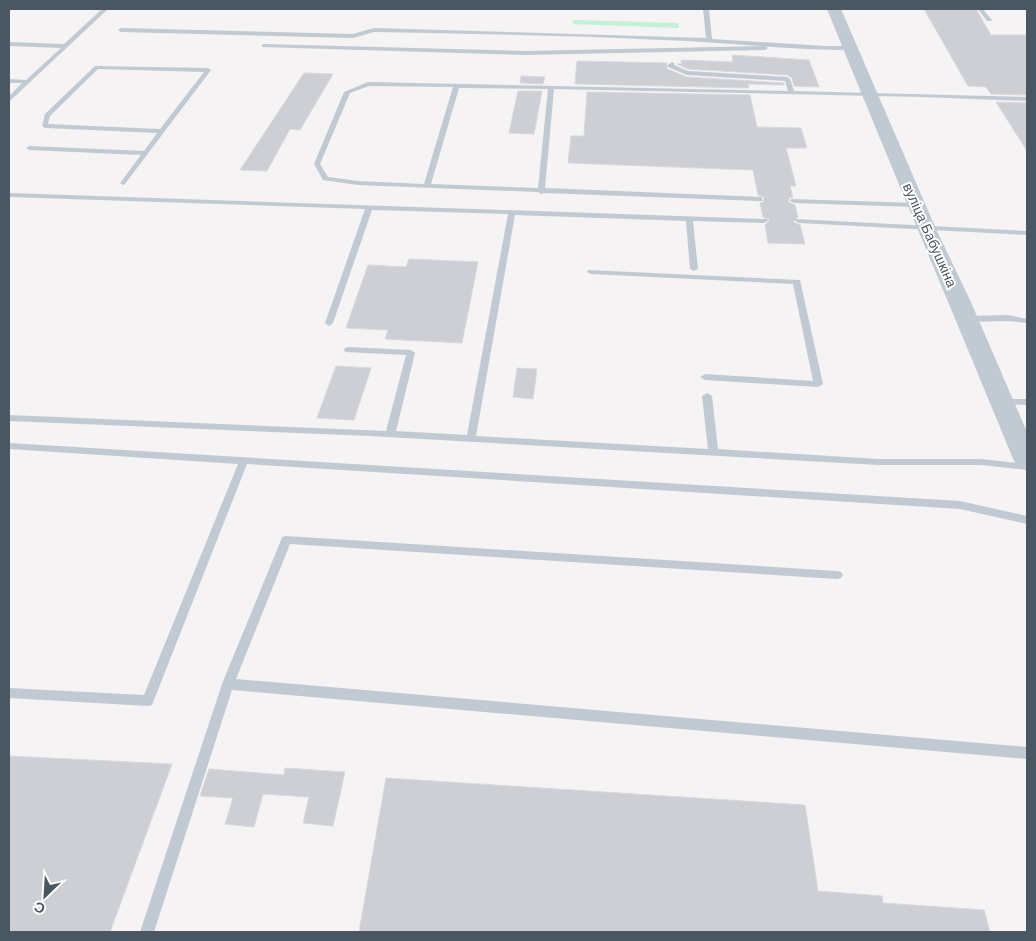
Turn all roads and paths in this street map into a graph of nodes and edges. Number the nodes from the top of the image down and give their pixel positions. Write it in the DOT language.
graph roads {
  1 [pos="105,9"];
  2 [pos="706,9"];
  3 [pos="834,9"];
  4 [pos="980,9"];
  5 [pos="989,20"];
  6 [pos="121,30"];
  7 [pos="709,39"];
  8 [pos="9,44"];
  9 [pos="65,46"];
  10 [pos="264,46"];
  11 [pos="826,48"];
  12 [pos="851,48"];
  13 [pos="672,64"];
  14 [pos="9,81"];
  15 [pos="27,82"];
  16 [pos="457,85"];
  17 [pos="551,88"];
  18 [pos="792,93"];
  19 [pos="870,94"];
  20 [pos="9,99"];
  21 [pos="1027,99"];
  22 [pos="162,132"];
  23 [pos="28,148"];
  24 [pos="145,154"];
  25 [pos="123,183"];
  26 [pos="427,186"];
  27 [pos="541,192"];
  28 [pos="9,195"];
  29 [pos="759,199"];
  30 [pos="794,200"];
  31 [pos="916,205"];
  32 [pos="369,207"];
  33 [pos="512,212"];
  34 [pos="689,218"];
  35 [pos="764,220"];
  36 [pos="799,222"];
  37 [pos="926,229"];
  38 [pos="1027,233"];
  39 [pos="694,269"];
  40 [pos="591,272"];
  41 [pos="966,319"];
  42 [pos="1027,321"];
  43 [pos="329,323"];
  44 [pos="348,350"];
  45 [pos="705,377"];
  46 [pos="707,396"];
  47 [pos="1003,402"];
  48 [pos="1027,402"];
  49 [pos="9,418"];
  50 [pos="390,434"];
  51 [pos="471,439"];
  52 [pos="9,446"];
  53 [pos="713,452"];
  54 [pos="244,460"];
  55 [pos="1027,461"];
  56 [pos="1027,467"];
  57 [pos="1027,520"];
  58 [pos="837,575"];
  59 [pos="228,684"];
  60 [pos="9,693"];
  61 [pos="1027,753"];
  62 [pos="147,932"];
  1 -- 9 [label="lane"];
  2 -- 7 [label="lane"];
  3 -- 12 [label="street, вуліца Бабушкіна"];
  4 -- 5 [label="lane"];
  6 -- 7 [label="lane"];
  7 -- 11 [label="lane"];
  8 -- 9 [label="lane"];
  9 -- 15 [label="lane"];
  10 -- 11 [label="lane"];
  11 -- 12 [label="lane"];
  12 -- 19 [label="street, вуліца Бабушкіна"];
  13 -- 18 [label="lane"];
  14 -- 15 [label="lane"];
  15 -- 20 [label="lane"];
  16 -- 17 [label="lane"];
  16 -- 26 [label="lane"];
  16 -- 26 [label="lane"];
  17 -- 18 [label="lane"];
  17 -- 27 [label="lane"];
  18 -- 19 [label="lane"];
  19 -- 21 [label="lane"];
  19 -- 31 [label="street, вуліца Бабушкіна"];
  22 -- 22 [label="lane"];
  22 -- 24 [label="lane"];
  23 -- 24 [label="lane"];
  24 -- 25 [label="lane"];
  26 -- 27 [label="lane"];
  27 -- 29 [label="lane"];
  28 -- 32 [label="lane"];
  30 -- 31 [label="lane"];
  31 -- 37 [label="street, вуліца Бабушкіна"];
  32 -- 33 [label="lane"];
  32 -- 43 [label="lane"];
  33 -- 34 [label="lane"];
  33 -- 51 [label="lane"];
  34 -- 35 [label="lane"];
  34 -- 39 [label="lane"];
  36 -- 37 [label="lane"];
  37 -- 38 [label="lane"];
  37 -- 41 [label="street, вуліца Бабушкіна"];
  40 -- 45 [label="lane"];
  41 -- 42 [label="lane"];
  41 -- 47 [label="street, вуліца Бабушкіна"];
  44 -- 50 [label="lane"];
  46 -- 53 [label="lane"];
  47 -- 48 [label="lane"];
  47 -- 55 [label="street, вуліца Бабушкіна"];
  49 -- 50 [label="lane"];
  50 -- 51 [label="lane"];
  51 -- 53 [label="lane"];
  52 -- 54 [label="lane"];
  53 -- 56 [label="lane"];
  54 -- 57 [label="lane"];
  54 -- 60 [label="lane"];
  58 -- 59 [label="lane"];
  59 -- 61 [label="lane"];
  59 -- 62 [label="lane"];
}
